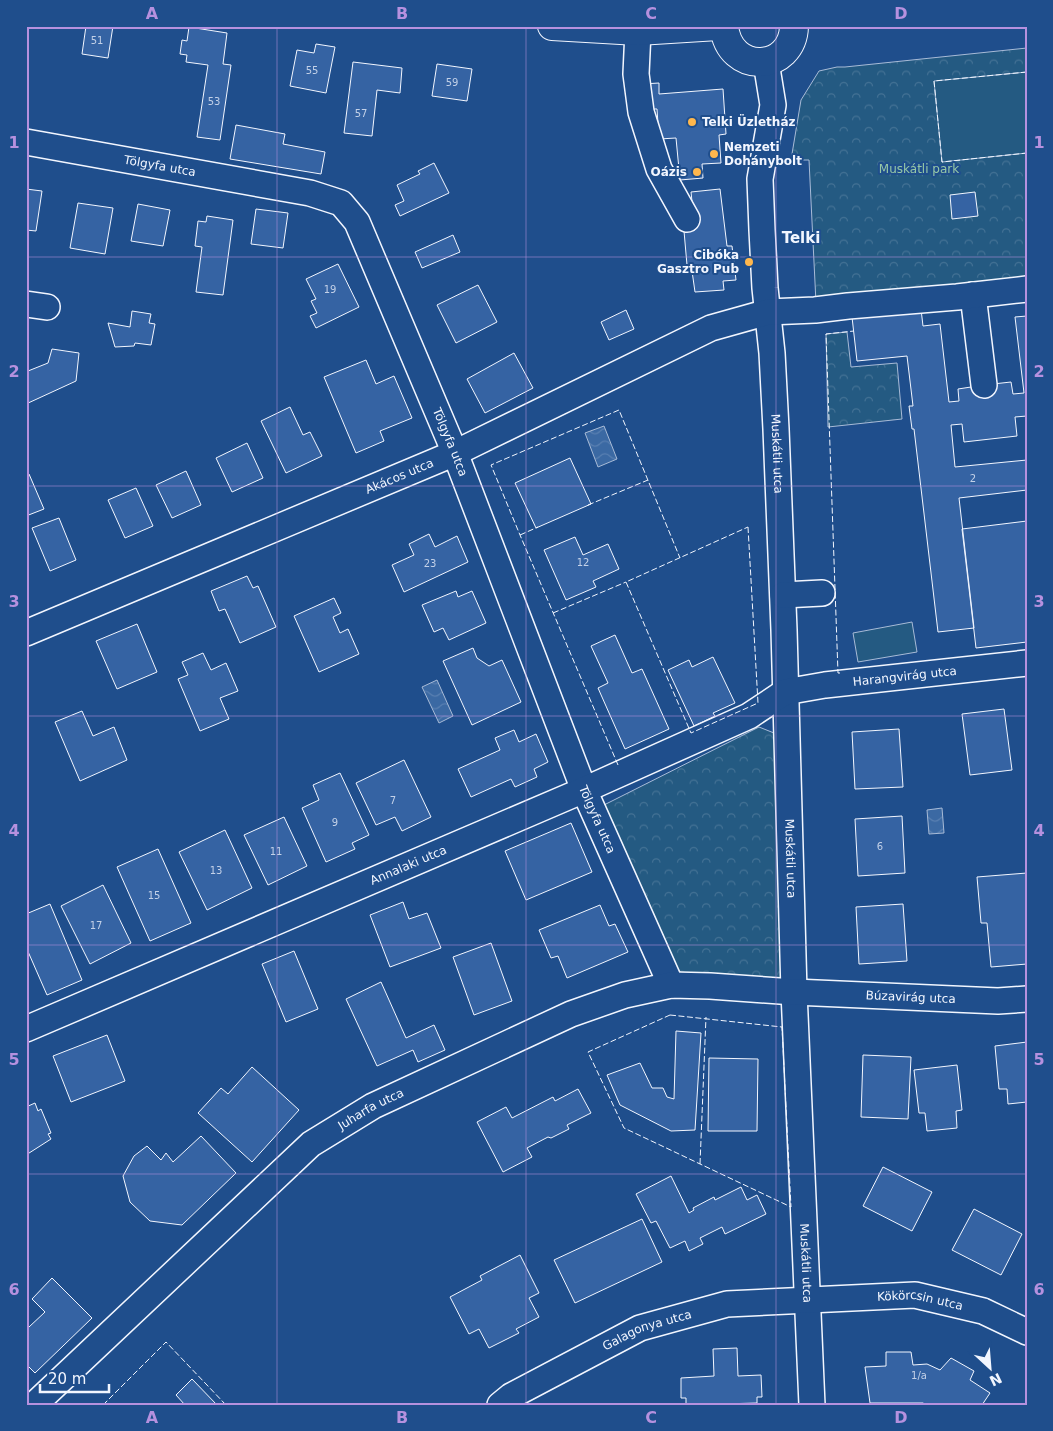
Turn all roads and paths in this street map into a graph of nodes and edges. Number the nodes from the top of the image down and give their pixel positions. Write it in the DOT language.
graph roads {
  1 [pos="552,26"];
  2 [pos="718,26"];
  3 [pos="724,26"];
  4 [pos="794,26"];
  5 [pos="638,31"];
  6 [pos="766,62"];
  7 [pos="26,142"];
  8 [pos="686,219"];
  9 [pos="1027,289"];
  10 [pos="973,295"];
  11 [pos="768,312"];
  12 [pos="984,385"];
  13 [pos="455,453"];
  14 [pos="822,593"];
  15 [pos="783,595"];
  16 [pos="26,634"];
  17 [pos="1027,662"];
  18 [pos="785,692"];
  19 [pos="584,790"];
  20 [pos="670,985"];
  21 [pos="794,992"];
  22 [pos="1027,999"];
  23 [pos="26,1029"];
  24 [pos="808,1301"];
  25 [pos="1027,1332"];
  26 [pos="34,1405"];
  27 [pos="500,1405"];
  28 [pos="812,1405"];
  1 -- 5 [label="main road"];
  2 -- 5 [label="main road"];
  3 -- 6 [label="main road"];
  4 -- 6 [label="main road"];
  5 -- 8 [label="street"];
  6 -- 11 [label="street, Muskátli utca"];
  7 -- 13 [label="street, Tölgyfa utca"];
  9 -- 10 [label="street"];
  10 -- 11 [label="street"];
  10 -- 12 [label="street"];
  11 -- 13 [label="street, Akácos utca"];
  11 -- 15 [label="street, Muskátli utca"];
  13 -- 16 [label="street, Akácos utca"];
  13 -- 19 [label="street, Tölgyfa utca"];
  14 -- 15 [label="street"];
  15 -- 18 [label="street, Muskátli utca"];
  17 -- 18 [label="street, Harangvirág utca"];
  18 -- 19 [label="street, Annalaki utca"];
  18 -- 21 [label="street, Muskátli utca"];
  19 -- 20 [label="street, Tölgyfa utca"];
  19 -- 23 [label="street, Annalaki utca"];
  20 -- 21 [label="street, Juharfa utca"];
  20 -- 26 [label="street, Juharfa utca"];
  21 -- 22 [label="street, Búzavirág utca"];
  21 -- 24 [label="street, Muskátli utca"];
  24 -- 25 [label="street, Kökörcsin utca"];
  24 -- 27 [label="street, Galagonya utca"];
  24 -- 28 [label="street, Muskátli utca"];
}
